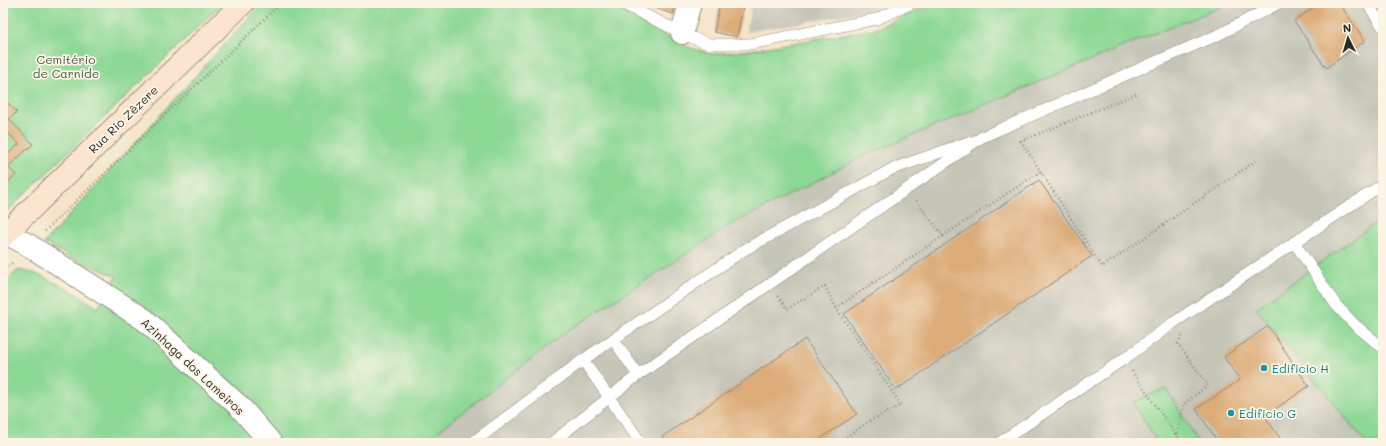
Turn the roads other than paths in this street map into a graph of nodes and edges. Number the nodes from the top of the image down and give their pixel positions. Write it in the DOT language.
graph roads {
  1 [pos="243,3"];
  2 [pos="621,3"];
  3 [pos="690,3"];
  4 [pos="912,3"];
  5 [pos="1279,3"];
  6 [pos="1367,3"];
  7 [pos="1383,27"];
  8 [pos="682,33"];
  9 [pos="982,138"];
  10 [pos="1383,184"];
  11 [pos="4,234"];
  12 [pos="1294,242"];
  13 [pos="613,339"];
  14 [pos="1383,348"];
  15 [pos="583,360"];
  16 [pos="638,375"];
  17 [pos="609,398"];
  18 [pos="271,443"];
  19 [pos="472,443"];
  20 [pos="551,443"];
  21 [pos="641,443"];
  22 [pos="999,443"];
  1 -- 11 [label="street, Rua Rio Zêzere"];
  2 -- 8 [label="lane"];
  3 -- 8 [label="street"];
  4 -- 8 [label="lane"];
  5 -- 9 [label="lane"];
  6 -- 7 [label="lane"];
  9 -- 13 [label="lane"];
  9 -- 16 [label="lane"];
  10 -- 12 [label="lane"];
  11 -- 18 [label="street, Azinhaga dos Lameiros"];
  12 -- 14 [label="lane"];
  12 -- 22 [label="lane"];
  13 -- 15 [label="lane"];
  13 -- 16 [label="lane"];
  15 -- 17 [label="lane"];
  15 -- 19 [label="lane"];
  16 -- 17 [label="lane"];
  17 -- 20 [label="lane"];
  17 -- 21 [label="lane"];
}
